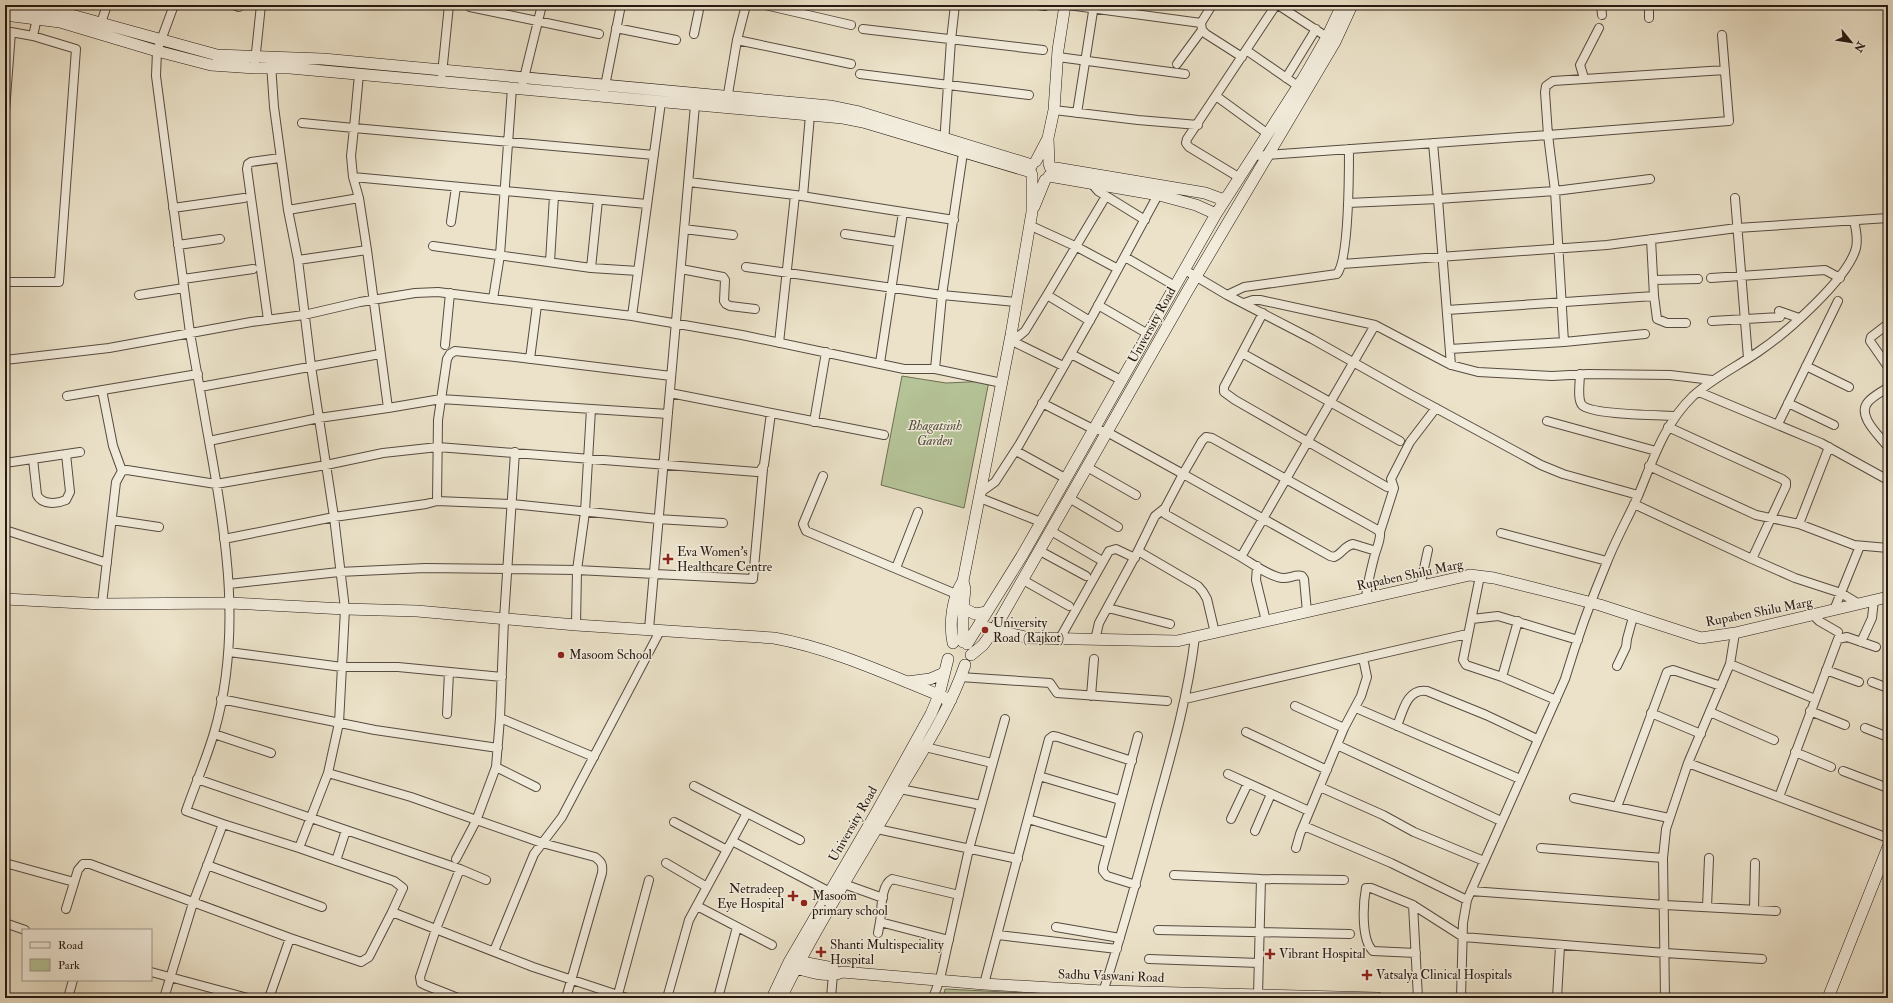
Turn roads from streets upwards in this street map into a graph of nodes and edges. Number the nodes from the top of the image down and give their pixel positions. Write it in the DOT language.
graph roads {
  1 [pos="107,5"];
  2 [pos="174,5"];
  3 [pos="261,5"];
  4 [pos="449,5"];
  5 [pos="542,5"];
  6 [pos="621,5"];
  7 [pos="700,5"];
  8 [pos="746,5"];
  9 [pos="765,5"];
  10 [pos="956,5"];
  11 [pos="1065,5"];
  12 [pos="1068,5"];
  13 [pos="1212,5"];
  14 [pos="1277,5"];
  15 [pos="1342,5"];
  16 [pos="1352,5"];
  17 [pos="1601,5"];
  18 [pos="1649,5"];
  19 [pos="5,6"];
  20 [pos="470,7"];
  21 [pos="1094,7"];
  22 [pos="5,15"];
  23 [pos="1602,15"];
  24 [pos="37,18"];
  25 [pos="1649,18"];
  26 [pos="538,22"];
  27 [pos="101,24"];
  28 [pos="851,25"];
  29 [pos="1201,26"];
  30 [pos="616,28"];
  31 [pos="1599,28"];
  32 [pos="863,29"];
  33 [pos="1316,29"];
  34 [pos="599,34"];
  35 [pos="694,34"];
  36 [pos="33,36"];
  37 [pos="1722,36"];
  38 [pos="1327,37"];
  39 [pos="676,40"];
  40 [pos="737,40"];
  41 [pos="951,40"];
  42 [pos="159,46"];
  43 [pos="1043,50"];
  44 [pos="1244,54"];
  45 [pos="256,56"];
  46 [pos="1058,57"];
  47 [pos="1085,61"];
  48 [pos="271,62"];
  49 [pos="851,64"];
  50 [pos="1177,64"];
  51 [pos="255,68"];
  52 [pos="442,69"];
  53 [pos="1725,70"];
  54 [pos="359,74"];
  55 [pos="860,74"];
  56 [pos="1185,74"];
  57 [pos="1286,78"];
  58 [pos="1584,78"];
  59 [pos="442,82"];
  60 [pos="519,85"];
  61 [pos="948,85"];
  62 [pos="1298,86"];
  63 [pos="604,91"];
  64 [pos="1030,95"];
  65 [pos="1216,96"];
  66 [pos="661,102"];
  67 [pos="727,102"];
  68 [pos="696,105"];
  69 [pos="1054,110"];
  70 [pos="5,111"];
  71 [pos="1077,113"];
  72 [pos="810,115"];
  73 [pos="302,123"];
  74 [pos="1198,125"];
  75 [pos="354,128"];
  76 [pos="1268,134"];
  77 [pos="1548,135"];
  78 [pos="1048,138"];
  79 [pos="944,142"];
  80 [pos="507,143"];
  81 [pos="1433,143"];
  82 [pos="1349,149"];
  83 [pos="963,153"];
  84 [pos="654,155"];
  85 [pos="1254,156"];
  86 [pos="1268,156"];
  87 [pos="280,158"];
  88 [pos="1033,168"];
  89 [pos="1048,172"];
  90 [pos="353,177"];
  91 [pos="1240,178"];
  92 [pos="1650,178"];
  93 [pos="689,182"];
  94 [pos="1092,184"];
  95 [pos="456,187"];
  96 [pos="1161,190"];
  97 [pos="504,191"];
  98 [pos="1555,191"];
  99 [pos="554,196"];
  100 [pos="799,196"];
  101 [pos="1106,196"];
  102 [pos="244,198"];
  103 [pos="359,198"];
  104 [pos="1735,198"];
  105 [pos="1438,199"];
  106 [pos="598,200"];
  107 [pos="1224,200"];
  108 [pos="1348,203"];
  109 [pos="647,204"];
  110 [pos="174,208"];
  111 [pos="288,210"];
  112 [pos="903,212"];
  113 [pos="1032,212"];
  114 [pos="1216,214"];
  115 [pos="1888,218"];
  116 [pos="954,220"];
  117 [pos="1145,220"];
  118 [pos="1854,221"];
  119 [pos="452,222"];
  120 [pos="1030,225"];
  121 [pos="1737,228"];
  122 [pos="684,229"];
  123 [pos="845,234"];
  124 [pos="733,235"];
  125 [pos="220,239"];
  126 [pos="1651,239"];
  127 [pos="898,242"];
  128 [pos="178,245"];
  129 [pos="433,246"];
  130 [pos="1077,246"];
  131 [pos="1559,248"];
  132 [pos="368,250"];
  133 [pos="500,255"];
  134 [pos="1125,257"];
  135 [pos="1443,257"];
  136 [pos="298,260"];
  137 [pos="550,262"];
  138 [pos="1342,264"];
  139 [pos="746,267"];
  140 [pos="591,268"];
  141 [pos="253,269"];
  142 [pos="1118,269"];
  143 [pos="681,270"];
  144 [pos="1185,270"];
  145 [pos="638,271"];
  146 [pos="786,273"];
  147 [pos="1196,277"];
  148 [pos="1742,277"];
  149 [pos="1698,278"];
  150 [pos="1711,278"];
  151 [pos="1840,278"];
  152 [pos="183,279"];
  153 [pos="1653,280"];
  154 [pos="5,282"];
  155 [pos="1176,286"];
  156 [pos="184,288"];
  157 [pos="891,288"];
  158 [pos="450,293"];
  159 [pos="139,295"];
  160 [pos="942,295"];
  161 [pos="1047,295"];
  162 [pos="1227,295"];
  163 [pos="1654,296"];
  164 [pos="493,299"];
  165 [pos="373,300"];
  166 [pos="1838,301"];
  167 [pos="1016,302"];
  168 [pos="1244,303"];
  169 [pos="1562,303"];
  170 [pos="537,305"];
  171 [pos="1098,305"];
  172 [pos="755,309"];
  173 [pos="1447,310"];
  174 [pos="1263,313"];
  175 [pos="304,315"];
  176 [pos="632,316"];
  177 [pos="1799,318"];
  178 [pos="268,320"];
  179 [pos="1745,320"];
  180 [pos="1090,321"];
  181 [pos="1712,321"];
  182 [pos="676,323"];
  183 [pos="1686,323"];
  184 [pos="1888,324"];
  185 [pos="1375,325"];
  186 [pos="190,333"];
  187 [pos="1148,334"];
  188 [pos="1645,334"];
  189 [pos="1010,338"];
  190 [pos="1564,342"];
  191 [pos="779,343"];
  192 [pos="444,345"];
  193 [pos="1450,349"];
  194 [pos="826,352"];
  195 [pos="1242,353"];
  196 [pos="380,354"];
  197 [pos="1071,354"];
  198 [pos="1748,358"];
  199 [pos="530,359"];
  200 [pos="5,360"];
  201 [pos="880,363"];
  202 [pos="1353,363"];
  203 [pos="1451,365"];
  204 [pos="311,366"];
  205 [pos="1063,366"];
  206 [pos="1806,366"];
  207 [pos="1888,366"];
  208 [pos="935,369"];
  209 [pos="198,374"];
  210 [pos="1580,374"];
  211 [pos="671,376"];
  212 [pos="1121,380"];
  213 [pos="1712,380"];
  214 [pos="1002,384"];
  215 [pos="200,387"];
  216 [pos="1849,387"];
  217 [pos="1888,387"];
  218 [pos="102,390"];
  219 [pos="1699,392"];
  220 [pos="670,393"];
  221 [pos="67,396"];
  222 [pos="441,399"];
  223 [pos="1331,402"];
  224 [pos="1042,403"];
  225 [pos="1788,403"];
  226 [pos="388,408"];
  227 [pos="1436,408"];
  228 [pos="591,409"];
  229 [pos="771,413"];
  230 [pos="668,414"];
  231 [pos="1676,416"];
  232 [pos="319,418"];
  233 [pos="814,422"];
  234 [pos="1547,422"];
  235 [pos="1778,424"];
  236 [pos="1834,425"];
  237 [pos="1668,428"];
  238 [pos="1093,429"];
  239 [pos="1107,432"];
  240 [pos="884,436"];
  241 [pos="208,441"];
  242 [pos="1309,441"];
  243 [pos="1400,441"];
  244 [pos="1888,446"];
  245 [pos="438,447"];
  246 [pos="1829,447"];
  247 [pos="1016,450"];
  248 [pos="1656,451"];
  249 [pos="80,452"];
  250 [pos="515,452"];
  251 [pos="66,454"];
  252 [pos="587,458"];
  253 [pos="33,459"];
  254 [pos="5,463"];
  255 [pos="663,464"];
  256 [pos="326,466"];
  257 [pos="1649,466"];
  258 [pos="1087,467"];
  259 [pos="763,469"];
  260 [pos="122,471"];
  261 [pos="1184,474"];
  262 [pos="823,476"];
  263 [pos="1065,478"];
  264 [pos="1285,479"];
  265 [pos="1888,480"];
  266 [pos="216,484"];
  267 [pos="1388,487"];
  268 [pos="981,495"];
  269 [pos="1136,495"];
  270 [pos="1638,495"];
  271 [pos="1069,498"];
  272 [pos="438,501"];
  273 [pos="512,504"];
  274 [pos="1634,504"];
  275 [pos="1165,508"];
  276 [pos="585,512"];
  277 [pos="918,512"];
  278 [pos="334,517"];
  279 [pos="658,519"];
  280 [pos="1264,519"];
  281 [pos="1771,519"];
  282 [pos="112,520"];
  283 [pos="1041,522"];
  284 [pos="723,523"];
  285 [pos="1799,524"];
  286 [pos="1118,527"];
  287 [pos="159,528"];
  288 [pos="5,530"];
  289 [pos="1051,531"];
  290 [pos="1380,532"];
  291 [pos="1501,533"];
  292 [pos="224,538"];
  293 [pos="1860,546"];
  294 [pos="1888,548"];
  295 [pos="1428,550"];
  296 [pos="1040,551"];
  297 [pos="1376,551"];
  298 [pos="1136,554"];
  299 [pos="1241,558"];
  300 [pos="1099,559"];
  301 [pos="1752,559"];
  302 [pos="1607,561"];
  303 [pos="107,563"];
  304 [pos="1257,566"];
  305 [pos="896,568"];
  306 [pos="507,570"];
  307 [pos="577,570"];
  308 [pos="339,572"];
  309 [pos="653,575"];
  310 [pos="1086,576"];
  311 [pos="1480,576"];
  312 [pos="1023,580"];
  313 [pos="963,581"];
  314 [pos="228,584"];
  315 [pos="1420,587"];
  316 [pos="1841,593"];
  317 [pos="956,594"];
  318 [pos="5,597"];
  319 [pos="1888,597"];
  320 [pos="1366,599"];
  321 [pos="1874,600"];
  322 [pos="230,603"];
  323 [pos="1591,603"];
  324 [pos="102,604"];
  325 [pos="1859,604"];
  326 [pos="1069,606"];
  327 [pos="963,608"];
  328 [pos="1108,608"];
  329 [pos="345,609"];
  330 [pos="1834,610"];
  331 [pos="987,612"];
  332 [pos="1307,612"];
  333 [pos="1813,615"];
  334 [pos="1634,616"];
  335 [pos="504,619"];
  336 [pos="1472,619"];
  337 [pos="1266,621"];
  338 [pos="1518,621"];
  339 [pos="1170,624"];
  340 [pos="576,625"];
  341 [pos="980,625"];
  342 [pos="648,629"];
  343 [pos="994,630"];
  344 [pos="660,631"];
  345 [pos="1838,632"];
  346 [pos="1215,633"];
  347 [pos="1735,633"];
  348 [pos="1468,634"];
  349 [pos="1195,637"];
  350 [pos="1059,640"];
  351 [pos="1095,640"];
  352 [pos="1578,640"];
  353 [pos="1862,642"];
  354 [pos="961,643"];
  355 [pos="1876,647"];
  356 [pos="229,652"];
  357 [pos="971,655"];
  358 [pos="948,658"];
  359 [pos="1363,658"];
  360 [pos="1094,659"];
  361 [pos="1730,664"];
  362 [pos="965,665"];
  363 [pos="1617,666"];
  364 [pos="342,667"];
  365 [pos="1826,670"];
  366 [pos="449,672"];
  367 [pos="944,673"];
  368 [pos="502,677"];
  369 [pos="960,677"];
  370 [pos="1502,677"];
  371 [pos="905,682"];
  372 [pos="1859,682"];
  373 [pos="1872,682"];
  374 [pos="1721,686"];
  375 [pos="1888,688"];
  376 [pos="939,695"];
  377 [pos="1091,696"];
  378 [pos="1185,699"];
  379 [pos="1815,699"];
  380 [pos="221,700"];
  381 [pos="951,700"];
  382 [pos="1556,700"];
  383 [pos="1167,701"];
  384 [pos="1295,706"];
  385 [pos="1356,708"];
  386 [pos="1710,712"];
  387 [pos="1810,712"];
  388 [pos="1651,713"];
  389 [pos="447,714"];
  390 [pos="500,718"];
  391 [pos="1005,719"];
  392 [pos="339,723"];
  393 [pos="1845,725"];
  394 [pos="1397,726"];
  395 [pos="1344,728"];
  396 [pos="1865,728"];
  397 [pos="1246,732"];
  398 [pos="214,734"];
  399 [pos="1700,734"];
  400 [pos="1138,736"];
  401 [pos="1888,737"];
  402 [pos="1537,739"];
  403 [pos="1774,740"];
  404 [pos="1337,745"];
  405 [pos="926,747"];
  406 [pos="498,748"];
  407 [pos="1795,752"];
  408 [pos="271,753"];
  409 [pos="594,757"];
  410 [pos="1132,761"];
  411 [pos="1688,762"];
  412 [pos="992,763"];
  413 [pos="496,767"];
  414 [pos="1831,767"];
  415 [pos="1327,770"];
  416 [pos="1844,771"];
  417 [pos="328,773"];
  418 [pos="1228,774"];
  419 [pos="1039,776"];
  420 [pos="197,779"];
  421 [pos="1520,779"];
  422 [pos="1248,783"];
  423 [pos="694,786"];
  424 [pos="536,787"];
  425 [pos="1320,787"];
  426 [pos="1888,788"];
  427 [pos="900,789"];
  428 [pos="1271,794"];
  429 [pos="1779,797"];
  430 [pos="1574,798"];
  431 [pos="1120,800"];
  432 [pos="982,805"];
  433 [pos="1617,807"];
  434 [pos="1309,811"];
  435 [pos="748,813"];
  436 [pos="312,817"];
  437 [pos="1669,818"];
  438 [pos="1028,819"];
  439 [pos="1231,819"];
  440 [pos="476,820"];
  441 [pos="1501,821"];
  442 [pos="674,822"];
  443 [pos="223,824"];
  444 [pos="1304,826"];
  445 [pos="877,829"];
  446 [pos="346,830"];
  447 [pos="1255,831"];
  448 [pos="1888,838"];
  449 [pos="800,840"];
  450 [pos="732,841"];
  451 [pos="1108,842"];
  452 [pos="542,843"];
  453 [pos="1888,847"];
  454 [pos="299,848"];
  455 [pos="1296,848"];
  456 [pos="1541,848"];
  457 [pos="969,849"];
  458 [pos="727,850"];
  459 [pos="1663,858"];
  460 [pos="1709,858"];
  461 [pos="456,859"];
  462 [pos="1018,860"];
  463 [pos="336,861"];
  464 [pos="1484,861"];
  465 [pos="666,862"];
  466 [pos="5,863"];
  467 [pos="1755,863"];
  468 [pos="207,864"];
  469 [pos="460,869"];
  470 [pos="1884,870"];
  471 [pos="1174,875"];
  472 [pos="1261,879"];
  473 [pos="486,880"];
  474 [pos="649,880"];
  475 [pos="1344,880"];
  476 [pos="74,882"];
  477 [pos="844,884"];
  478 [pos="1136,885"];
  479 [pos="707,887"];
  480 [pos="1471,891"];
  481 [pos="830,892"];
  482 [pos="959,895"];
  483 [pos="883,898"];
  484 [pos="1467,900"];
  485 [pos="193,903"];
  486 [pos="1413,905"];
  487 [pos="1665,905"];
  488 [pos="697,906"];
  489 [pos="322,907"];
  490 [pos="1707,907"];
  491 [pos="66,909"];
  492 [pos="1754,910"];
  493 [pos="1776,911"];
  494 [pos="392,912"];
  495 [pos="880,922"];
  496 [pos="5,923"];
  497 [pos="737,927"];
  498 [pos="1056,927"];
  499 [pos="22,929"];
  500 [pos="436,930"];
  501 [pos="1158,930"];
  502 [pos="1260,932"];
  503 [pos="878,933"];
  504 [pos="1350,934"];
  505 [pos="998,935"];
  506 [pos="1463,937"];
  507 [pos="290,938"];
  508 [pos="1120,938"];
  509 [pos="949,940"];
  510 [pos="772,945"];
  511 [pos="1560,946"];
  512 [pos="1117,949"];
  513 [pos="494,952"];
  514 [pos="1416,952"];
  515 [pos="1665,953"];
  516 [pos="1149,959"];
  517 [pos="1762,959"];
  518 [pos="794,963"];
  519 [pos="1259,963"];
  520 [pos="152,972"];
  521 [pos="838,973"];
  522 [pos="169,978"];
  523 [pos="940,979"];
  524 [pos="571,980"];
  525 [pos="73,981"];
  526 [pos="984,984"];
  527 [pos="1102,995"];
  528 [pos="1258,995"];
  529 [pos="618,997"];
  530 [pos="1307,997"];
  531 [pos="68,998"];
  532 [pos="164,998"];
  533 [pos="248,998"];
  534 [pos="269,998"];
  535 [pos="458,998"];
  536 [pos="566,998"];
  537 [pos="627,998"];
  538 [pos="667,998"];
  539 [pos="718,998"];
  540 [pos="772,998"];
  541 [pos="781,998"];
  542 [pos="831,998"];
  543 [pos="933,998"];
  544 [pos="1378,998"];
  545 [pos="1418,998"];
  546 [pos="1461,998"];
  547 [pos="1557,998"];
  548 [pos="1665,998"];
  549 [pos="1828,998"];
  1 -- 27 [label="street"];
  2 -- 42 [label="street"];
  3 -- 45 [label="street"];
  4 -- 52 [label="street"];
  5 -- 26 [label="street"];
  6 -- 30 [label="street"];
  7 -- 35 [label="street"];
  8 -- 40 [label="street"];
  9 -- 28 [label="street"];
  10 -- 41 [label="street"];
  11 -- 46 [label="street"];
  12 -- 21 [label="street"];
  13 -- 29 [label="street"];
  14 -- 33 [label="street"];
  14 -- 44 [label="street"];
  15 -- 38 [label="street, University Road"];
  16 -- 86 [label="street, University Road"];
  17 -- 23 [label="street"];
  18 -- 25 [label="street"];
  19 -- 27 [label="street"];
  20 -- 26 [label="street"];
  21 -- 29 [label="street"];
  21 -- 47 [label="street"];
  22 -- 24 [label="street"];
  24 -- 36 [label="street"];
  24 -- 42 [label="street"];
  26 -- 34 [label="street"];
  26 -- 60 [label="street"];
  27 -- 42 [label="street"];
  29 -- 44 [label="street"];
  29 -- 50 [label="street"];
  30 -- 39 [label="street"];
  30 -- 63 [label="street"];
  31 -- 58 [label="street"];
  32 -- 41 [label="street"];
  33 -- 38 [label="street"];
  33 -- 57 [label="street"];
  36 -- 70 [label="street"];
  36 -- 154 [label="street"];
  37 -- 53 [label="street"];
  38 -- 62 [label="street, University Road"];
  40 -- 49 [label="street"];
  40 -- 67 [label="street"];
  41 -- 43 [label="street"];
  41 -- 61 [label="street"];
  42 -- 45 [label="street"];
  42 -- 51 [label="street"];
  42 -- 110 [label="street"];
  44 -- 57 [label="street"];
  44 -- 65 [label="street"];
  45 -- 48 [label="street"];
  45 -- 51 [label="street"];
  46 -- 47 [label="street"];
  46 -- 69 [label="street"];
  47 -- 56 [label="street"];
  47 -- 71 [label="street"];
  48 -- 51 [label="street"];
  48 -- 52 [label="street"];
  48 -- 54 [label="street"];
  48 -- 87 [label="street"];
  52 -- 59 [label="street"];
  52 -- 60 [label="street"];
  53 -- 58 [label="street"];
  53 -- 77 [label="street"];
  54 -- 59 [label="street"];
  54 -- 75 [label="street"];
  55 -- 61 [label="street"];
  57 -- 62 [label="street"];
  58 -- 77 [label="street"];
  59 -- 60 [label="street"];
  60 -- 63 [label="street"];
  60 -- 80 [label="street"];
  61 -- 64 [label="street"];
  61 -- 79 [label="street"];
  62 -- 76 [label="street, University Road"];
  63 -- 66 [label="street"];
  63 -- 67 [label="street"];
  65 -- 74 [label="street"];
  65 -- 76 [label="street"];
  66 -- 68 [label="street"];
  66 -- 84 [label="street"];
  67 -- 68 [label="street"];
  67 -- 72 [label="street"];
  67 -- 79 [label="street"];
  68 -- 93 [label="street"];
  69 -- 71 [label="street"];
  69 -- 78 [label="street"];
  71 -- 74 [label="street"];
  72 -- 79 [label="street"];
  72 -- 100 [label="street"];
  73 -- 75 [label="street"];
  74 -- 91 [label="street"];
  75 -- 80 [label="street"];
  75 -- 90 [label="street"];
  76 -- 85 [label="street, University Road"];
  77 -- 81 [label="street"];
  77 -- 98 [label="street"];
  78 -- 88 [label="street"];
  78 -- 89 [label="street"];
  79 -- 83 [label="street"];
  79 -- 88 [label="street"];
  80 -- 84 [label="street"];
  80 -- 97 [label="street"];
  81 -- 82 [label="street"];
  81 -- 105 [label="street"];
  82 -- 86 [label="street"];
  82 -- 108 [label="street"];
  83 -- 88 [label="street"];
  83 -- 116 [label="street"];
  84 -- 109 [label="street"];
  85 -- 86 [label="street"];
  85 -- 91 [label="street, University Road"];
  86 -- 147 [label="street, University Road"];
  87 -- 111 [label="street"];
  87 -- 178 [label="street"];
  88 -- 89 [label="street"];
  88 -- 89 [label="street"];
  88 -- 113 [label="street"];
  89 -- 94 [label="street"];
  89 -- 96 [label="street"];
  89 -- 113 [label="street"];
  90 -- 95 [label="street"];
  90 -- 103 [label="street"];
  91 -- 107 [label="street, University Road"];
  92 -- 98 [label="street"];
  93 -- 100 [label="street"];
  93 -- 122 [label="street"];
  94 -- 96 [label="street"];
  94 -- 101 [label="street"];
  95 -- 97 [label="street"];
  95 -- 119 [label="street"];
  96 -- 107 [label="street"];
  96 -- 114 [label="street"];
  96 -- 117 [label="street"];
  97 -- 99 [label="street"];
  97 -- 133 [label="street"];
  98 -- 105 [label="street"];
  98 -- 131 [label="street"];
  99 -- 106 [label="street"];
  99 -- 137 [label="street"];
  100 -- 112 [label="street"];
  100 -- 146 [label="street"];
  101 -- 117 [label="street"];
  101 -- 130 [label="street"];
  102 -- 110 [label="street"];
  103 -- 111 [label="street"];
  103 -- 132 [label="street"];
  104 -- 121 [label="street"];
  105 -- 108 [label="street"];
  105 -- 135 [label="street"];
  106 -- 109 [label="street"];
  106 -- 140 [label="street"];
  107 -- 114 [label="street, University Road"];
  108 -- 138 [label="street"];
  109 -- 145 [label="street"];
  110 -- 128 [label="street"];
  111 -- 136 [label="street"];
  112 -- 116 [label="street"];
  112 -- 127 [label="street"];
  113 -- 120 [label="street"];
  114 -- 144 [label="street, University Road"];
  115 -- 118 [label="street"];
  116 -- 160 [label="street"];
  117 -- 134 [label="street"];
  118 -- 121 [label="street"];
  118 -- 151 [label="street"];
  120 -- 130 [label="street"];
  120 -- 167 [label="street"];
  121 -- 126 [label="street"];
  121 -- 148 [label="street"];
  122 -- 124 [label="street"];
  122 -- 143 [label="street"];
  123 -- 127 [label="street"];
  125 -- 128 [label="street"];
  126 -- 131 [label="street"];
  126 -- 153 [label="street"];
  127 -- 157 [label="street"];
  128 -- 152 [label="street"];
  129 -- 133 [label="street"];
  130 -- 142 [label="street"];
  130 -- 161 [label="street"];
  131 -- 135 [label="street"];
  131 -- 169 [label="street"];
  132 -- 136 [label="street"];
  132 -- 165 [label="street"];
  133 -- 137 [label="street"];
  133 -- 164 [label="street"];
  134 -- 142 [label="street"];
  134 -- 155 [label="street"];
  135 -- 138 [label="street"];
  135 -- 173 [label="street"];
  136 -- 175 [label="street"];
  137 -- 140 [label="street"];
  138 -- 162 [label="street"];
  139 -- 146 [label="street"];
  140 -- 145 [label="street"];
  141 -- 152 [label="street"];
  142 -- 171 [label="street"];
  143 -- 172 [label="street"];
  143 -- 182 [label="street"];
  144 -- 147 [label="street"];
  144 -- 155 [label="street, University Road"];
  145 -- 176 [label="street"];
  146 -- 157 [label="street"];
  146 -- 191 [label="street"];
  147 -- 162 [label="street"];
  147 -- 239 [label="street, University Road"];
  148 -- 150 [label="street"];
  148 -- 151 [label="street"];
  148 -- 179 [label="street"];
  149 -- 153 [label="street"];
  151 -- 177 [label="street"];
  152 -- 156 [label="street"];
  153 -- 163 [label="street"];
  155 -- 187 [label="street, University Road"];
  156 -- 159 [label="street"];
  156 -- 186 [label="street"];
  157 -- 160 [label="street"];
  157 -- 201 [label="street"];
  158 -- 164 [label="street"];
  158 -- 165 [label="street"];
  158 -- 192 [label="street"];
  160 -- 167 [label="street"];
  160 -- 208 [label="street"];
  161 -- 180 [label="street"];
  161 -- 189 [label="street"];
  162 -- 168 [label="street"];
  163 -- 169 [label="street"];
  163 -- 183 [label="street"];
  164 -- 170 [label="street"];
  165 -- 175 [label="street"];
  165 -- 196 [label="street"];
  166 -- 206 [label="street"];
  167 -- 189 [label="street"];
  168 -- 174 [label="street"];
  168 -- 185 [label="street"];
  169 -- 173 [label="street"];
  169 -- 190 [label="street"];
  170 -- 176 [label="street"];
  170 -- 199 [label="street"];
  171 -- 180 [label="street"];
  171 -- 187 [label="street"];
  173 -- 193 [label="street"];
  174 -- 195 [label="street"];
  174 -- 202 [label="street"];
  175 -- 178 [label="street"];
  175 -- 204 [label="street"];
  176 -- 182 [label="street"];
  177 -- 179 [label="street"];
  177 -- 198 [label="street"];
  178 -- 186 [label="street"];
  179 -- 181 [label="street"];
  179 -- 198 [label="street"];
  180 -- 197 [label="street"];
  182 -- 191 [label="street"];
  182 -- 211 [label="street"];
  184 -- 207 [label="street"];
  185 -- 202 [label="street"];
  185 -- 203 [label="street"];
  186 -- 200 [label="street"];
  186 -- 209 [label="street"];
  187 -- 212 [label="street, University Road"];
  188 -- 190 [label="street"];
  189 -- 205 [label="street"];
  189 -- 214 [label="street"];
  190 -- 193 [label="street"];
  191 -- 194 [label="street"];
  193 -- 203 [label="street"];
  194 -- 201 [label="street"];
  194 -- 233 [label="street"];
  195 -- 223 [label="street"];
  195 -- 242 [label="street"];
  196 -- 204 [label="street"];
  196 -- 226 [label="street"];
  197 -- 205 [label="street"];
  197 -- 212 [label="street"];
  198 -- 213 [label="street"];
  199 -- 211 [label="street"];
  199 -- 222 [label="street"];
  201 -- 208 [label="street"];
  202 -- 223 [label="street"];
  202 -- 227 [label="street"];
  203 -- 210 [label="street"];
  204 -- 215 [label="street"];
  204 -- 232 [label="street"];
  205 -- 224 [label="street"];
  206 -- 216 [label="street"];
  206 -- 225 [label="street"];
  208 -- 214 [label="street"];
  209 -- 215 [label="street"];
  209 -- 218 [label="street"];
  210 -- 213 [label="street"];
  210 -- 231 [label="street"];
  211 -- 220 [label="street"];
  212 -- 238 [label="street, University Road"];
  213 -- 219 [label="street"];
  214 -- 268 [label="street"];
  215 -- 241 [label="street"];
  217 -- 244 [label="street"];
  218 -- 221 [label="street"];
  218 -- 260 [label="street"];
  219 -- 231 [label="street"];
  219 -- 235 [label="street"];
  220 -- 229 [label="street"];
  220 -- 230 [label="street"];
  222 -- 226 [label="street"];
  222 -- 228 [label="street"];
  222 -- 245 [label="street"];
  223 -- 242 [label="street"];
  223 -- 243 [label="street"];
  224 -- 238 [label="street"];
  224 -- 247 [label="street"];
  225 -- 235 [label="street"];
  225 -- 236 [label="street"];
  226 -- 232 [label="street"];
  227 -- 270 [label="street"];
  227 -- 290 [label="street"];
  228 -- 230 [label="street"];
  228 -- 252 [label="street"];
  229 -- 233 [label="street"];
  229 -- 259 [label="street"];
  230 -- 255 [label="street"];
  231 -- 237 [label="street"];
  232 -- 241 [label="street"];
  232 -- 256 [label="street"];
  233 -- 240 [label="street"];
  234 -- 248 [label="street"];
  235 -- 246 [label="street"];
  237 -- 248 [label="street"];
  237 -- 281 [label="street"];
  238 -- 239 [label="street"];
  238 -- 263 [label="street, University Road"];
  239 -- 258 [label="street, University Road"];
  239 -- 261 [label="street"];
  241 -- 266 [label="street"];
  242 -- 264 [label="street"];
  242 -- 267 [label="street"];
  245 -- 250 [label="street"];
  245 -- 256 [label="street"];
  245 -- 272 [label="street"];
  246 -- 265 [label="street"];
  246 -- 285 [label="street"];
  247 -- 263 [label="street"];
  247 -- 268 [label="street"];
  248 -- 257 [label="street"];
  249 -- 251 [label="street"];
  250 -- 252 [label="street"];
  250 -- 273 [label="street"];
  251 -- 253 [label="street"];
  251 -- 253 [label="street"];
  252 -- 255 [label="street"];
  252 -- 276 [label="street"];
  253 -- 254 [label="street"];
  255 -- 259 [label="street"];
  255 -- 279 [label="street"];
  256 -- 266 [label="street"];
  256 -- 278 [label="street"];
  257 -- 270 [label="street"];
  257 -- 281 [label="street"];
  258 -- 269 [label="street"];
  258 -- 271 [label="street, University Road"];
  259 -- 309 [label="street"];
  260 -- 266 [label="street"];
  260 -- 282 [label="street"];
  261 -- 264 [label="street"];
  261 -- 275 [label="street"];
  261 -- 280 [label="street"];
  262 -- 305 [label="street"];
  263 -- 283 [label="street, University Road"];
  264 -- 280 [label="street"];
  264 -- 290 [label="street"];
  266 -- 292 [label="street"];
  268 -- 283 [label="street"];
  268 -- 313 [label="street"];
  270 -- 274 [label="street"];
  271 -- 286 [label="street"];
  271 -- 289 [label="street, University Road"];
  272 -- 273 [label="street"];
  272 -- 278 [label="street"];
  273 -- 276 [label="street"];
  273 -- 306 [label="street"];
  274 -- 301 [label="street"];
  274 -- 302 [label="street"];
  275 -- 298 [label="street"];
  275 -- 299 [label="street"];
  276 -- 279 [label="street"];
  276 -- 307 [label="street"];
  277 -- 305 [label="street"];
  278 -- 292 [label="street"];
  278 -- 308 [label="street"];
  279 -- 284 [label="street"];
  279 -- 309 [label="street"];
  280 -- 297 [label="street"];
  280 -- 299 [label="street"];
  281 -- 285 [label="street"];
  281 -- 301 [label="street"];
  282 -- 287 [label="street"];
  282 -- 303 [label="street"];
  283 -- 331 [label="street, University Road"];
  285 -- 293 [label="street"];
  288 -- 303 [label="street"];
  289 -- 296 [label="street, University Road"];
  289 -- 300 [label="street"];
  290 -- 297 [label="street"];
  291 -- 302 [label="street"];
  292 -- 314 [label="street"];
  293 -- 294 [label="street"];
  293 -- 316 [label="street"];
  295 -- 315 [label="street"];
  296 -- 310 [label="street"];
  296 -- 312 [label="street, University Road"];
  297 -- 320 [label="street"];
  298 -- 328 [label="street"];
  298 -- 346 [label="street"];
  298 -- 350 [label="street"];
  299 -- 304 [label="street"];
  301 -- 316 [label="street"];
  302 -- 323 [label="street"];
  303 -- 324 [label="street"];
  304 -- 332 [label="street"];
  304 -- 337 [label="street"];
  305 -- 317 [label="street"];
  306 -- 307 [label="street"];
  306 -- 308 [label="street"];
  306 -- 335 [label="street"];
  307 -- 309 [label="street"];
  307 -- 340 [label="street"];
  308 -- 314 [label="street"];
  308 -- 329 [label="street"];
  309 -- 342 [label="street"];
  311 -- 315 [label="street, Rupaben Shilu Marg"];
  311 -- 323 [label="street, Rupaben Shilu Marg"];
  311 -- 336 [label="street"];
  312 -- 326 [label="street"];
  312 -- 343 [label="street, University Road"];
  313 -- 317 [label="street"];
  313 -- 327 [label="street"];
  314 -- 322 [label="street"];
  315 -- 320 [label="street, Rupaben Shilu Marg"];
  316 -- 325 [label="street"];
  316 -- 330 [label="street"];
  317 -- 354 [label="street"];
  318 -- 324 [label="street"];
  319 -- 321 [label="street, Rupaben Shilu Marg"];
  320 -- 332 [label="street, Rupaben Shilu Marg"];
  321 -- 325 [label="street, Rupaben Shilu Marg"];
  321 -- 353 [label="street"];
  322 -- 324 [label="street"];
  322 -- 329 [label="street"];
  322 -- 356 [label="street"];
  323 -- 334 [label="street, Rupaben Shilu Marg"];
  323 -- 352 [label="street"];
  325 -- 330 [label="street, Rupaben Shilu Marg"];
  327 -- 331 [label="street"];
  327 -- 354 [label="street"];
  328 -- 339 [label="street"];
  328 -- 351 [label="street"];
  329 -- 335 [label="street"];
  329 -- 364 [label="street"];
  330 -- 333 [label="street, Rupaben Shilu Marg"];
  331 -- 341 [label="street, University Road"];
  332 -- 337 [label="street, Rupaben Shilu Marg"];
  333 -- 345 [label="street"];
  333 -- 347 [label="street, Rupaben Shilu Marg"];
  334 -- 347 [label="street, Rupaben Shilu Marg"];
  334 -- 363 [label="street"];
  335 -- 340 [label="street"];
  335 -- 368 [label="street"];
  336 -- 338 [label="street"];
  336 -- 348 [label="street"];
  337 -- 346 [label="street, Rupaben Shilu Marg"];
  338 -- 352 [label="street"];
  338 -- 370 [label="street"];
  340 -- 342 [label="street"];
  341 -- 343 [label="street, Rupaben Shilu Marg"];
  341 -- 354 [label="street, University Road"];
  342 -- 344 [label="street"];
  343 -- 350 [label="street, Rupaben Shilu Marg"];
  343 -- 357 [label="street, University Road"];
  344 -- 371 [label="street"];
  344 -- 409 [label="street"];
  346 -- 349 [label="street, Rupaben Shilu Marg"];
  347 -- 361 [label="street"];
  348 -- 359 [label="street"];
  348 -- 370 [label="street"];
  349 -- 351 [label="street, Rupaben Shilu Marg"];
  349 -- 378 [label="street"];
  350 -- 351 [label="street, Rupaben Shilu Marg"];
  352 -- 382 [label="street"];
  353 -- 355 [label="street"];
  353 -- 365 [label="street"];
  354 -- 357 [label="street"];
  354 -- 358 [label="street"];
  356 -- 364 [label="street"];
  356 -- 380 [label="street"];
  357 -- 362 [label="street"];
  358 -- 362 [label="street"];
  358 -- 367 [label="street, University Road"];
  359 -- 378 [label="street"];
  359 -- 385 [label="street"];
  360 -- 377 [label="street"];
  361 -- 374 [label="street"];
  361 -- 379 [label="street"];
  362 -- 369 [label="street, University Road"];
  364 -- 366 [label="street"];
  364 -- 392 [label="street"];
  365 -- 372 [label="street"];
  365 -- 379 [label="street"];
  366 -- 368 [label="street"];
  366 -- 389 [label="street"];
  367 -- 371 [label="street"];
  367 -- 376 [label="street, University Road"];
  368 -- 390 [label="street"];
  369 -- 377 [label="street"];
  369 -- 381 [label="street, University Road"];
  370 -- 382 [label="street"];
  371 -- 376 [label="street"];
  373 -- 375 [label="street"];
  374 -- 386 [label="street"];
  374 -- 388 [label="street"];
  376 -- 381 [label="street"];
  376 -- 481 [label="street, University Road"];
  377 -- 383 [label="street"];
  378 -- 478 [label="street"];
  379 -- 387 [label="street"];
  380 -- 392 [label="street"];
  380 -- 398 [label="street"];
  381 -- 405 [label="street, University Road"];
  382 -- 402 [label="street"];
  384 -- 395 [label="street"];
  385 -- 394 [label="street"];
  385 -- 395 [label="street"];
  386 -- 399 [label="street"];
  386 -- 403 [label="street"];
  387 -- 393 [label="street"];
  387 -- 407 [label="street"];
  388 -- 399 [label="street"];
  388 -- 433 [label="street"];
  390 -- 406 [label="street"];
  390 -- 409 [label="street"];
  391 -- 412 [label="street"];
  392 -- 406 [label="street"];
  392 -- 417 [label="street"];
  394 -- 402 [label="street"];
  394 -- 421 [label="street"];
  395 -- 404 [label="street"];
  396 -- 401 [label="street"];
  397 -- 415 [label="street"];
  398 -- 408 [label="street"];
  398 -- 420 [label="street"];
  399 -- 411 [label="street"];
  400 -- 410 [label="street"];
  402 -- 421 [label="street"];
  404 -- 415 [label="street"];
  404 -- 441 [label="street"];
  405 -- 412 [label="street"];
  405 -- 427 [label="street, University Road"];
  406 -- 413 [label="street"];
  407 -- 414 [label="street"];
  407 -- 429 [label="street"];
  409 -- 452 [label="street"];
  410 -- 419 [label="street"];
  410 -- 431 [label="street"];
  411 -- 429 [label="street"];
  411 -- 437 [label="street"];
  412 -- 432 [label="street"];
  413 -- 424 [label="street"];
  413 -- 440 [label="street"];
  415 -- 425 [label="street"];
  416 -- 426 [label="street"];
  417 -- 436 [label="street"];
  417 -- 440 [label="street"];
  418 -- 422 [label="street"];
  419 -- 431 [label="street"];
  419 -- 438 [label="street"];
  420 -- 436 [label="street"];
  420 -- 443 [label="street"];
  421 -- 441 [label="street"];
  422 -- 428 [label="street"];
  422 -- 439 [label="street"];
  423 -- 435 [label="street"];
  425 -- 434 [label="street"];
  425 -- 464 [label="street"];
  427 -- 432 [label="street"];
  427 -- 445 [label="street, University Road"];
  428 -- 434 [label="street"];
  428 -- 447 [label="street"];
  429 -- 448 [label="street"];
  430 -- 433 [label="street"];
  431 -- 451 [label="street"];
  432 -- 457 [label="street"];
  433 -- 437 [label="street"];
  434 -- 444 [label="street"];
  435 -- 449 [label="street"];
  435 -- 450 [label="street"];
  436 -- 446 [label="street"];
  436 -- 454 [label="street"];
  437 -- 459 [label="street"];
  438 -- 451 [label="street"];
  438 -- 462 [label="street"];
  440 -- 452 [label="street"];
  440 -- 461 [label="street"];
  441 -- 464 [label="street"];
  442 -- 458 [label="street"];
  443 -- 454 [label="street"];
  443 -- 468 [label="street"];
  444 -- 455 [label="street"];
  444 -- 484 [label="street"];
  445 -- 457 [label="street"];
  445 -- 477 [label="street, University Road"];
  446 -- 463 [label="street"];
  446 -- 469 [label="street"];
  450 -- 458 [label="street"];
  450 -- 481 [label="street"];
  451 -- 478 [label="street"];
  452 -- 513 [label="street"];
  452 -- 524 [label="street"];
  453 -- 470 [label="street"];
  454 -- 463 [label="street"];
  456 -- 459 [label="street"];
  457 -- 462 [label="street"];
  457 -- 482 [label="street"];
  458 -- 479 [label="street"];
  459 -- 487 [label="street"];
  460 -- 490 [label="street"];
  462 -- 505 [label="street"];
  463 -- 494 [label="street"];
  464 -- 480 [label="street"];
  465 -- 479 [label="street"];
  466 -- 476 [label="street"];
  467 -- 492 [label="street"];
  468 -- 485 [label="street"];
  468 -- 489 [label="street"];
  469 -- 473 [label="street"];
  469 -- 500 [label="street"];
  470 -- 549 [label="street"];
  471 -- 472 [label="street"];
  472 -- 475 [label="street"];
  472 -- 502 [label="street"];
  474 -- 529 [label="street"];
  476 -- 485 [label="street"];
  476 -- 491 [label="street"];
  477 -- 483 [label="street"];
  477 -- 518 [label="street, University Road"];
  478 -- 508 [label="street"];
  479 -- 488 [label="street"];
  480 -- 484 [label="street"];
  480 -- 487 [label="street"];
  481 -- 518 [label="street, University Road"];
  482 -- 483 [label="street"];
  482 -- 509 [label="street"];
  483 -- 495 [label="street"];
  484 -- 506 [label="street"];
  485 -- 507 [label="street"];
  485 -- 522 [label="street"];
  486 -- 506 [label="street"];
  486 -- 514 [label="street"];
  486 -- 514 [label="street"];
  487 -- 490 [label="street"];
  487 -- 515 [label="street"];
  488 -- 497 [label="street"];
  488 -- 538 [label="street"];
  490 -- 492 [label="street"];
  492 -- 493 [label="street"];
  494 -- 500 [label="street"];
  494 -- 507 [label="street"];
  495 -- 503 [label="street"];
  495 -- 509 [label="street"];
  496 -- 499 [label="street"];
  497 -- 510 [label="street"];
  497 -- 539 [label="street"];
  498 -- 508 [label="street"];
  500 -- 513 [label="street"];
  500 -- 535 [label="street"];
  501 -- 502 [label="street"];
  502 -- 504 [label="street"];
  502 -- 519 [label="street"];
  505 -- 512 [label="street"];
  505 -- 526 [label="street"];
  506 -- 511 [label="street"];
  506 -- 546 [label="street"];
  507 -- 534 [label="street"];
  508 -- 512 [label="street"];
  509 -- 523 [label="street"];
  511 -- 515 [label="street"];
  511 -- 547 [label="street"];
  512 -- 527 [label="street"];
  513 -- 524 [label="street"];
  514 -- 545 [label="street"];
  515 -- 517 [label="street"];
  515 -- 548 [label="street"];
  516 -- 519 [label="street"];
  518 -- 521 [label="street, Sadhu Vaswani Road"];
  518 -- 540 [label="street, University Road"];
  518 -- 541 [label="street, University Road"];
  519 -- 528 [label="street"];
  520 -- 522 [label="street"];
  521 -- 523 [label="street, Sadhu Vaswani Road"];
  521 -- 542 [label="street"];
  522 -- 532 [label="street"];
  522 -- 533 [label="street"];
  523 -- 526 [label="street, Sadhu Vaswani Road"];
  523 -- 543 [label="street"];
  524 -- 529 [label="street"];
  524 -- 536 [label="street"];
  525 -- 531 [label="street"];
  526 -- 527 [label="street, Sadhu Vaswani Road"];
  527 -- 528 [label="street, Sadhu Vaswani Road"];
  528 -- 530 [label="street, Sadhu Vaswani Road"];
  529 -- 537 [label="street"];
  530 -- 544 [label="street, Sadhu Vaswani Road"];
}
